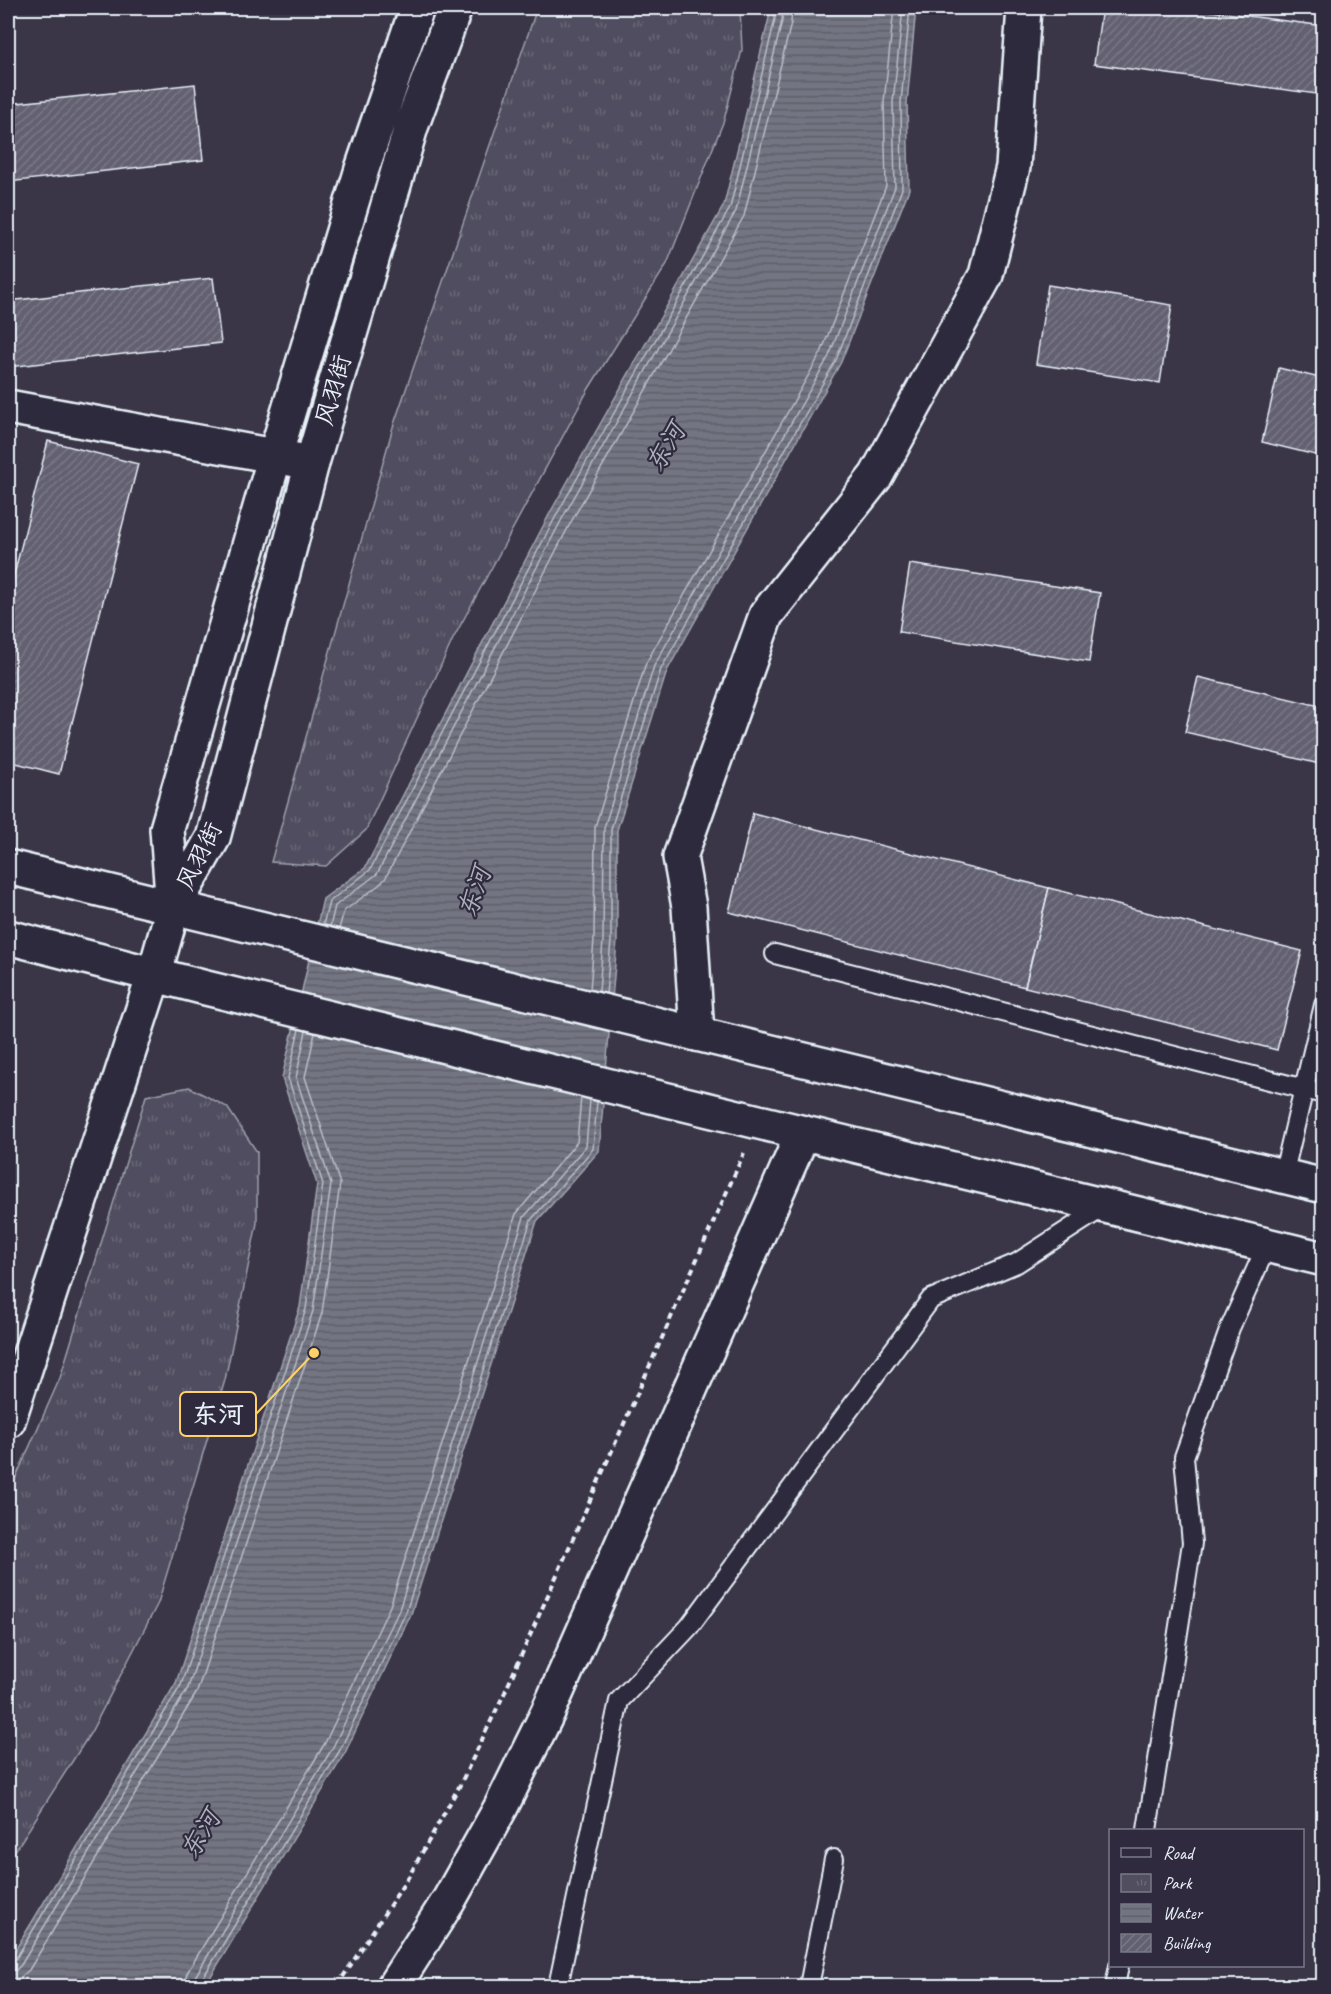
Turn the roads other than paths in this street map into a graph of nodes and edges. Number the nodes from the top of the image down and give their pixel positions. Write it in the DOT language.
graph roads {
  1 [pos="417,8"];
  2 [pos="455,8"];
  3 [pos="1024,8"];
  4 [pos="8,407"];
  5 [pos="275,456"];
  6 [pos="312,463"];
  7 [pos="8,867"];
  8 [pos="173,908"];
  9 [pos="8,937"];
  10 [pos="775,954"];
  11 [pos="154,975"];
  12 [pos="1323,1005"];
  13 [pos="697,1034"];
  14 [pos="1303,1089"];
  15 [pos="1323,1094"];
  16 [pos="803,1132"];
  17 [pos="1283,1176"];
  18 [pos="1323,1186"];
  19 [pos="1105,1206"];
  20 [pos="1267,1245"];
  21 [pos="1323,1259"];
  22 [pos="8,1421"];
  23 [pos="1148,1829"];
  24 [pos="834,1859"];
  25 [pos="1119,1967"];
  26 [pos="394,1986"];
  27 [pos="558,1986"];
  28 [pos="809,1986"];
  29 [pos="1115,1986"];
  1 -- 5 [label="street, 风羽街"];
  2 -- 6 [label="street, 风羽街"];
  3 -- 13 [label="street"];
  4 -- 5 [label="street"];
  5 -- 6 [label="street"];
  5 -- 8 [label="street, 风羽街"];
  6 -- 8 [label="street, 风羽街"];
  7 -- 8 [label="street"];
  8 -- 11 [label="street"];
  8 -- 13 [label="street"];
  9 -- 11 [label="street"];
  10 -- 14 [label="lane"];
  11 -- 16 [label="street"];
  11 -- 22 [label="street"];
  12 -- 14 [label="lane"];
  13 -- 17 [label="street"];
  14 -- 15 [label="lane"];
  14 -- 17 [label="lane"];
  16 -- 19 [label="street"];
  16 -- 26 [label="street"];
  17 -- 18 [label="street"];
  19 -- 20 [label="street"];
  19 -- 27 [label="lane"];
  20 -- 21 [label="street"];
  20 -- 23 [label="lane"];
  24 -- 28 [label="lane"];
  25 -- 29 [label="lane"];
}
